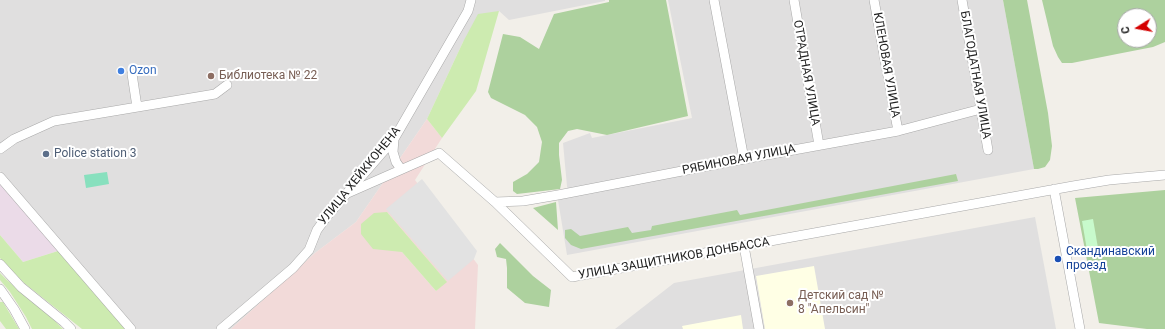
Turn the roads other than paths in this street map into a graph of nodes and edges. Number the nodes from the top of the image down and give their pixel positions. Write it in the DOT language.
graph roads {
  1 [pos="471,0"];
  2 [pos="714,0"];
  3 [pos="794,0"];
  4 [pos="874,0"];
  5 [pos="962,0"];
  6 [pos="132,74"];
  7 [pos="227,85"];
  8 [pos="137,107"];
  9 [pos="981,109"];
  10 [pos="898,131"];
  11 [pos="394,138"];
  12 [pos="819,145"];
  13 [pos="0,149"];
  14 [pos="988,150"];
  15 [pos="744,159"];
  16 [pos="401,169"];
  17 [pos="1165,175"];
  18 [pos="0,177"];
  19 [pos="1054,189"];
  20 [pos="348,193"];
  21 [pos="495,202"];
  22 [pos="744,246"];
  23 [pos="0,264"];
  24 [pos="0,289"];
  25 [pos="25,329"];
  26 [pos="71,329"];
  27 [pos="131,329"];
  28 [pos="221,329"];
  29 [pos="759,329"];
  30 [pos="1080,329"];
  1 -- 11 [label="street, УЛИЦА ХЕЙККОНЕНА"];
  2 -- 15 [label="street"];
  3 -- 12 [label="street, ОТРАДНАЯ УЛИЦА"];
  4 -- 10 [label="street, КЛЕНОВАЯ УЛИЦА"];
  5 -- 9 [label="street, БЛАГОДАТНАЯ УЛИЦА"];
  6 -- 8 [label="street"];
  7 -- 8 [label="street"];
  8 -- 13 [label="street"];
  9 -- 10 [label="street, РЯБИНОВАЯ УЛИЦА"];
  9 -- 14 [label="street, БЛАГОДАТНАЯ УЛИЦА"];
  10 -- 12 [label="street, РЯБИНОВАЯ УЛИЦА"];
  11 -- 16 [label="street"];
  11 -- 20 [label="street, УЛИЦА ХЕЙККОНЕНА"];
  12 -- 15 [label="street, РЯБИНОВАЯ УЛИЦА"];
  15 -- 21 [label="street, РЯБИНОВАЯ УЛИЦА"];
  16 -- 20 [label="street, УЛИЦА ЗАЩИТНИКОВ ДОНБАССА"];
  16 -- 21 [label="street, УЛИЦА ЗАЩИТНИКОВ ДОНБАССА"];
  17 -- 19 [label="street, УЛИЦА ЗАЩИТНИКОВ ДОНБАССА"];
  18 -- 27 [label="street"];
  19 -- 22 [label="street, УЛИЦА ЗАЩИТНИКОВ ДОНБАССА"];
  19 -- 30 [label="street"];
  20 -- 28 [label="street, УЛИЦА ХЕЙККОНЕНА"];
  21 -- 22 [label="street, УЛИЦА ЗАЩИТНИКОВ ДОНБАССА"];
  22 -- 29 [label="street"];
  23 -- 26 [label="street"];
  24 -- 25 [label="street"];
}
